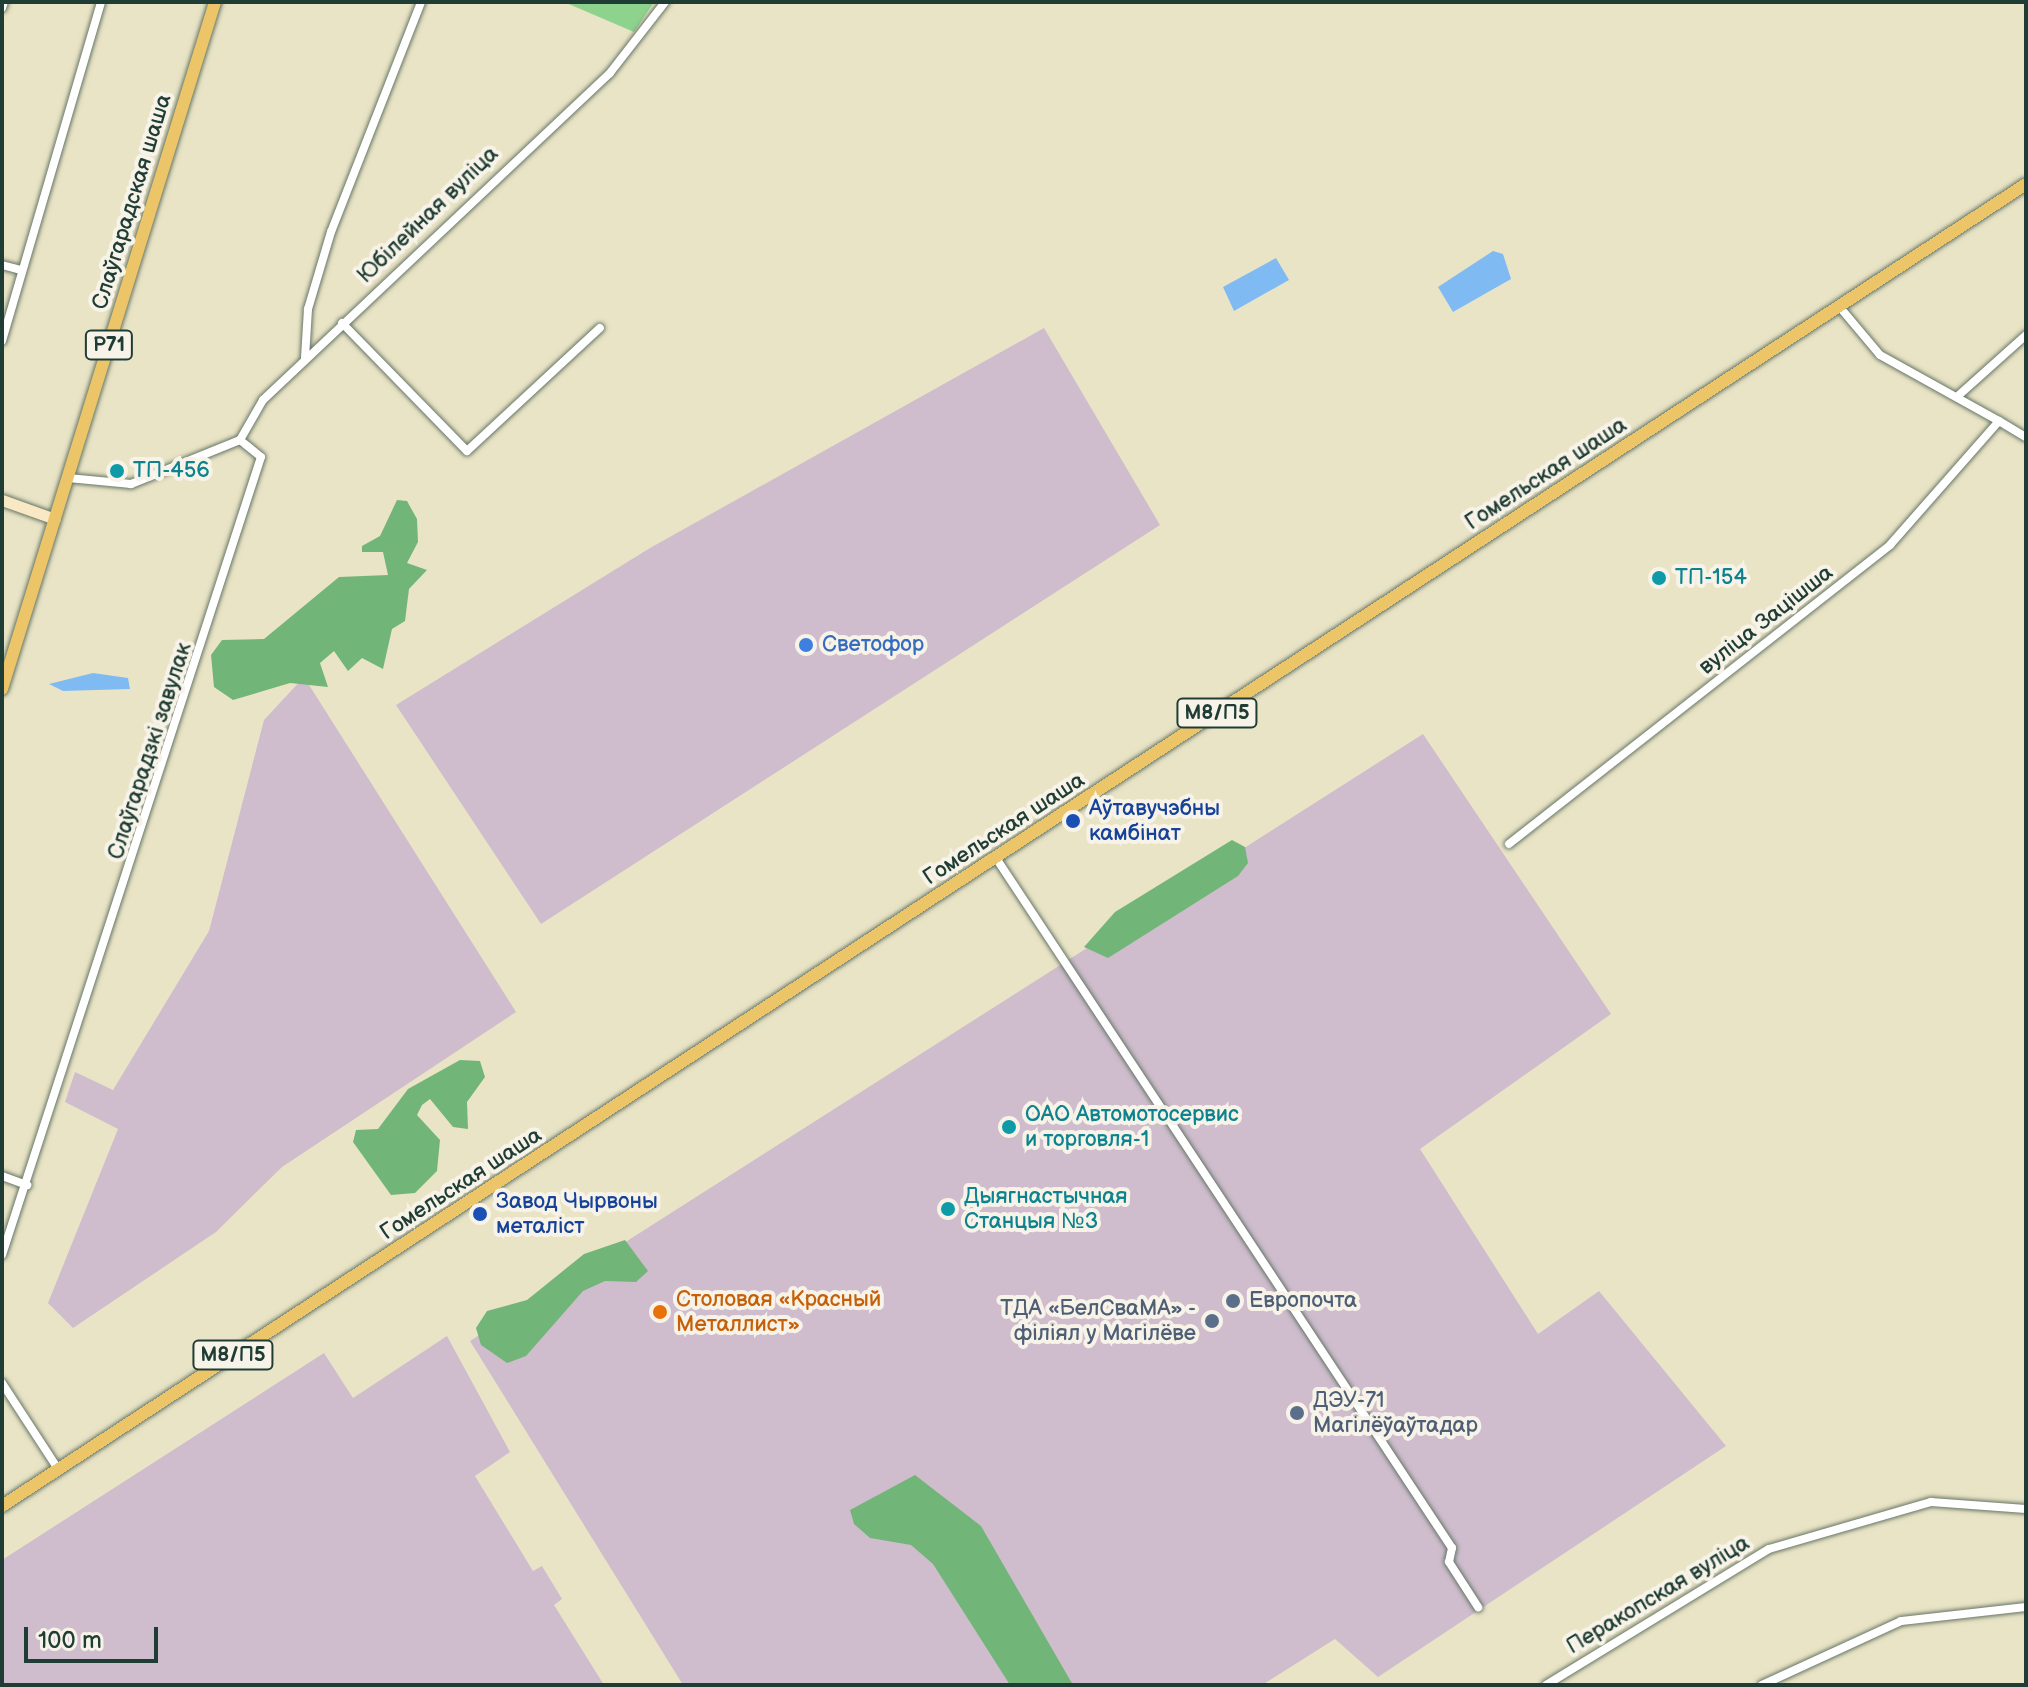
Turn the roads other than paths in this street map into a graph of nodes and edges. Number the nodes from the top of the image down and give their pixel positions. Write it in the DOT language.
graph roads {
  1 [pos="4,2"];
  2 [pos="101,2"];
  3 [pos="215,2"];
  4 [pos="421,2"];
  5 [pos="665,2"];
  6 [pos="2,8"];
  7 [pos="2026,184"];
  8 [pos="2,265"];
  9 [pos="21,270"];
  10 [pos="1838,305"];
  11 [pos="342,323"];
  12 [pos="600,328"];
  13 [pos="2026,335"];
  14 [pos="2,341"];
  15 [pos="305,359"];
  16 [pos="1959,395"];
  17 [pos="1999,421"];
  18 [pos="2026,437"];
  19 [pos="240,440"];
  20 [pos="68,478"];
  21 [pos="2,500"];
  22 [pos="55,519"];
  23 [pos="2,689"];
  24 [pos="1509,844"];
  25 [pos="996,858"];
  26 [pos="2,1176"];
  27 [pos="27,1185"];
  28 [pos="2,1255"];
  29 [pos="2,1383"];
  30 [pos="58,1469"];
  31 [pos="2,1506"];
  32 [pos="2026,1509"];
  33 [pos="1478,1607"];
  34 [pos="2026,1607"];
  35 [pos="1546,1685"];
  36 [pos="1762,1685"];
  1 -- 6 [label="street"];
  2 -- 9 [label="street"];
  3 -- 20 [label="main road, Слаўгарадская шаша / Р71"];
  4 -- 15 [label="street"];
  5 -- 11 [label="street, Юбілейная вуліца"];
  7 -- 10 [label="main road, Гомельская шаша / М8/П5"];
  8 -- 9 [label="street"];
  9 -- 14 [label="street"];
  10 -- 16 [label="street"];
  10 -- 25 [label="main road, Гомельская шаша / М8/П5"];
  11 -- 12 [label="street"];
  11 -- 15 [label="street, Юбілейная вуліца"];
  13 -- 16 [label="street"];
  15 -- 19 [label="street, Юбілейная вуліца"];
  16 -- 17 [label="street"];
  17 -- 18 [label="street"];
  17 -- 24 [label="street, вуліца Зацішша"];
  19 -- 20 [label="street"];
  19 -- 27 [label="street, Слаўгарадзкі завулак"];
  20 -- 22 [label="main road, Слаўгарадская шаша / Р71"];
  21 -- 22 [label="main road"];
  22 -- 23 [label="main road, Слаўгарадская шаша / Р71"];
  25 -- 30 [label="main road, Гомельская шаша / М8/П5"];
  25 -- 33 [label="street"];
  26 -- 27 [label="street"];
  27 -- 28 [label="street, Слаўгарадзкі завулак"];
  29 -- 30 [label="street"];
  30 -- 31 [label="main road, Гомельская шаша / М8/П5"];
  32 -- 35 [label="street, Перакопская вуліца"];
  34 -- 36 [label="street"];
}
